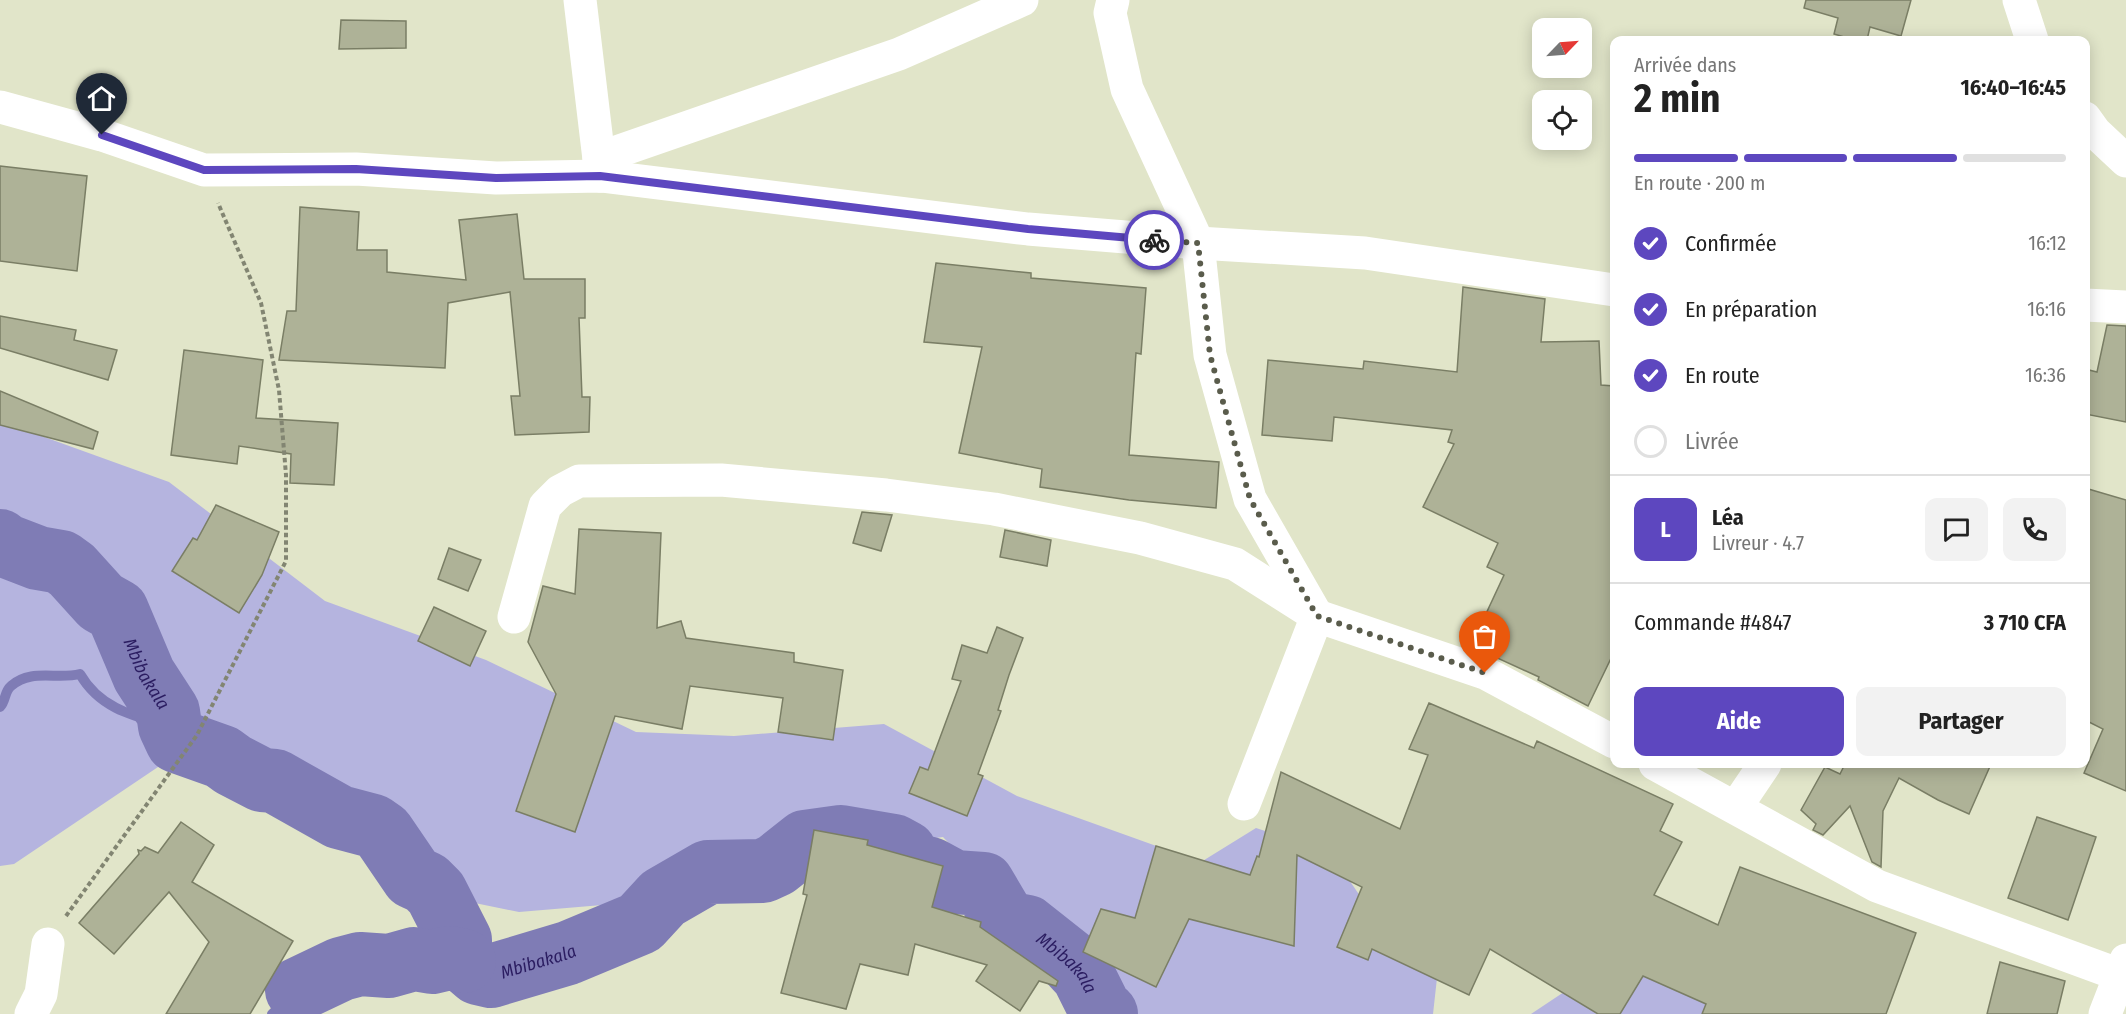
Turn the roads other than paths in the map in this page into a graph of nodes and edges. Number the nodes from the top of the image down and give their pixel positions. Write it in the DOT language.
graph roads {
  1 [pos="580,0"];
  2 [pos="1022,0"];
  3 [pos="1113,0"];
  4 [pos="2019,0"];
  5 [pos="2031,36"];
  6 [pos="0,106"];
  7 [pos="2090,125"];
  8 [pos="2126,152"];
  9 [pos="2126,161"];
  10 [pos="600,167"];
  11 [pos="1198,243"];
  12 [pos="1610,289"];
  13 [pos="2090,305"];
  14 [pos="2126,307"];
  15 [pos="1317,616"];
  16 [pos="514,617"];
  17 [pos="1610,740"];
  18 [pos="1663,768"];
  19 [pos="1762,768"];
  20 [pos="1244,804"];
  21 [pos="1736,807"];
  22 [pos="48,944"];
  23 [pos="2123,967"];
  24 [pos="32,1014"];
  25 [pos="2105,1014"];
  1 -- 10 [label="street"];
  2 -- 10 [label="street"];
  3 -- 11 [label="street"];
  4 -- 5 [label="street"];
  6 -- 10 [label="street"];
  7 -- 8 [label="street"];
  7 -- 9 [label="street"];
  10 -- 11 [label="street"];
  11 -- 12 [label="street"];
  11 -- 15 [label="street"];
  13 -- 14 [label="street"];
  15 -- 16 [label="street"];
  15 -- 17 [label="street"];
  15 -- 20 [label="street"];
  18 -- 21 [label="street"];
  19 -- 21 [label="street"];
  21 -- 23 [label="street"];
  22 -- 24 [label="street"];
  23 -- 25 [label="street"];
}
